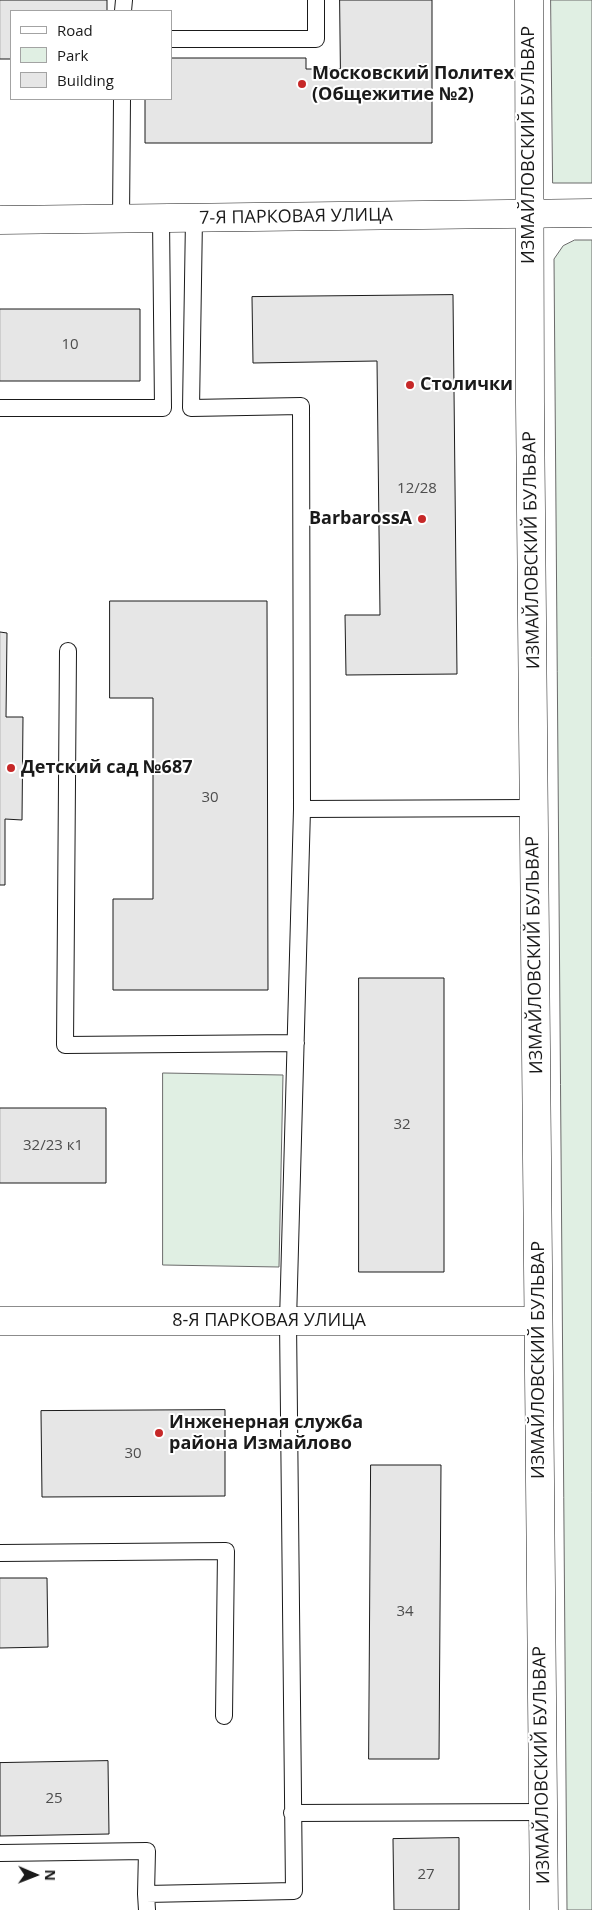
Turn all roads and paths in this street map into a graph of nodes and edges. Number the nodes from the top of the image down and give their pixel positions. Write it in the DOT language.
graph roads {
  1 [pos="316,0"];
  2 [pos="529,0"];
  3 [pos="172,39"];
  4 [pos="122,100"];
  5 [pos="592,212"];
  6 [pos="529,214"];
  7 [pos="160,218"];
  8 [pos="194,218"];
  9 [pos="121,219"];
  10 [pos="0,220"];
  11 [pos="0,408"];
  12 [pos="68,651"];
  13 [pos="302,808"];
  14 [pos="534,808"];
  15 [pos="296,1043"];
  16 [pos="0,1321"];
  17 [pos="288,1321"];
  18 [pos="538,1321"];
  19 [pos="0,1553"];
  20 [pos="224,1716"];
  21 [pos="542,1812"];
  22 [pos="292,1813"];
  23 [pos="0,1853"];
  24 [pos="146,1902"];
  25 [pos="544,1910"];
  1 -- 3 [label="lane"];
  2 -- 6 [label="street, ИЗМАЙЛОВСКИЙ БУЛЬВАР"];
  4 -- 9 [label="lane"];
  5 -- 6 [label="street, 7-Я ПАРКОВАЯ УЛИЦА"];
  6 -- 8 [label="street, 7-Я ПАРКОВАЯ УЛИЦА"];
  6 -- 14 [label="street, ИЗМАЙЛОВСКИЙ БУЛЬВАР"];
  7 -- 8 [label="street, 7-Я ПАРКОВАЯ УЛИЦА"];
  7 -- 9 [label="street, 7-Я ПАРКОВАЯ УЛИЦА"];
  7 -- 11 [label="lane"];
  8 -- 13 [label="lane"];
  9 -- 10 [label="street, 7-Я ПАРКОВАЯ УЛИЦА"];
  12 -- 15 [label="lane"];
  13 -- 14 [label="lane"];
  13 -- 15 [label="lane"];
  14 -- 18 [label="street, ИЗМАЙЛОВСКИЙ БУЛЬВАР"];
  15 -- 17 [label="lane"];
  16 -- 17 [label="street, 8-Я ПАРКОВАЯ УЛИЦА"];
  17 -- 18 [label="street, 8-Я ПАРКОВАЯ УЛИЦА"];
  17 -- 22 [label="lane"];
  18 -- 21 [label="street, ИЗМАЙЛОВСКИЙ БУЛЬВАР"];
  19 -- 20 [label="lane"];
  21 -- 22 [label="lane"];
  21 -- 25 [label="street, ИЗМАЙЛОВСКИЙ БУЛЬВАР"];
  22 -- 24 [label="lane"];
  23 -- 24 [label="lane"];
}
